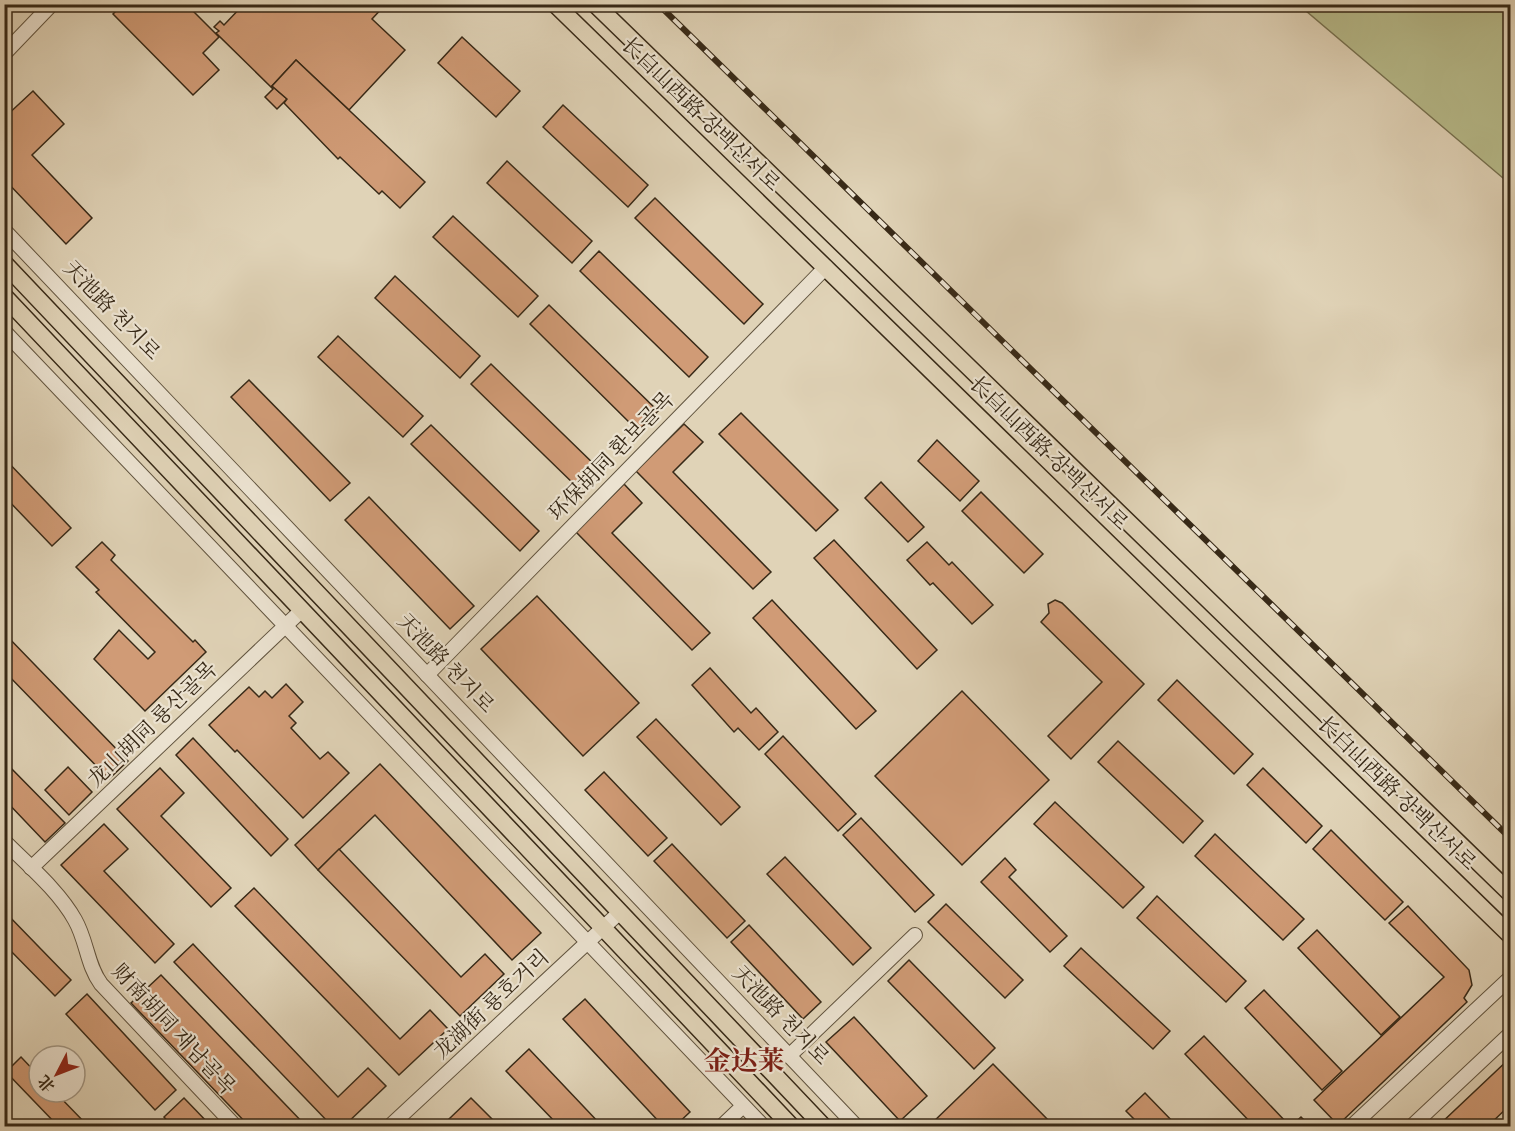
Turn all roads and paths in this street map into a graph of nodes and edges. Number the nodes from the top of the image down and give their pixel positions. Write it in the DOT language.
graph roads {
  1 [pos="52,4"];
  2 [pos="555,4"];
  3 [pos="595,4"];
  4 [pos="4,54"];
  5 [pos="4,230"];
  6 [pos="4,263"];
  7 [pos="826,267"];
  8 [pos="4,296"];
  9 [pos="4,331"];
  10 [pos="302,610"];
  11 [pos="285,625"];
  12 [pos="427,675"];
  13 [pos="4,841"];
  14 [pos="31,868"];
  15 [pos="1510,893"];
  16 [pos="620,912"];
  17 [pos="603,928"];
  18 [pos="915,935"];
  19 [pos="1510,935"];
  20 [pos="588,943"];
  21 [pos="1510,978"];
  22 [pos="1510,1034"];
  23 [pos="789,1056"];
  24 [pos="743,1106"];
  25 [pos="235,1126"];
  26 [pos="390,1126"];
  27 [pos="722,1126"];
  28 [pos="763,1126"];
  29 [pos="791,1126"];
  30 [pos="823,1126"];
  31 [pos="856,1126"];
  32 [pos="1352,1126"];
  33 [pos="1412,1126"];
  1 -- 4 [label="street"];
  2 -- 7 [label="main road, 长白山西路 장백산서로"];
  3 -- 15 [label="main road, 长白山西路 장백산서로"];
  5 -- 12 [label="street, 天池路 천지로"];
  6 -- 16 [label="main road"];
  7 -- 12 [label="street, 环保胡同 환보골목"];
  7 -- 19 [label="main road, 长白山西路 장백산서로"];
  8 -- 10 [label="main road"];
  9 -- 11 [label="street"];
  10 -- 11 [label="street, 龙山胡同 룡산골목"];
  10 -- 17 [label="main road"];
  11 -- 14 [label="street, 龙山胡同 룡산골목"];
  11 -- 20 [label="street"];
  12 -- 23 [label="street, 天池路 천지로"];
  13 -- 14 [label="street, 财南胡同 재남골목"];
  14 -- 25 [label="street, 财南胡同 재남골목"];
  16 -- 17 [label="street, 龙湖街 룡호거리"];
  16 -- 30 [label="main road"];
  17 -- 20 [label="street, 龙湖街 룡호거리"];
  17 -- 29 [label="main road"];
  18 -- 23 [label="street"];
  20 -- 24 [label="street"];
  20 -- 26 [label="street, 龙湖街 룡호거리"];
  21 -- 32 [label="street"];
  22 -- 33 [label="street"];
  23 -- 31 [label="street, 天池路 천지로"];
  24 -- 27 [label="street"];
  24 -- 28 [label="street"];
}
